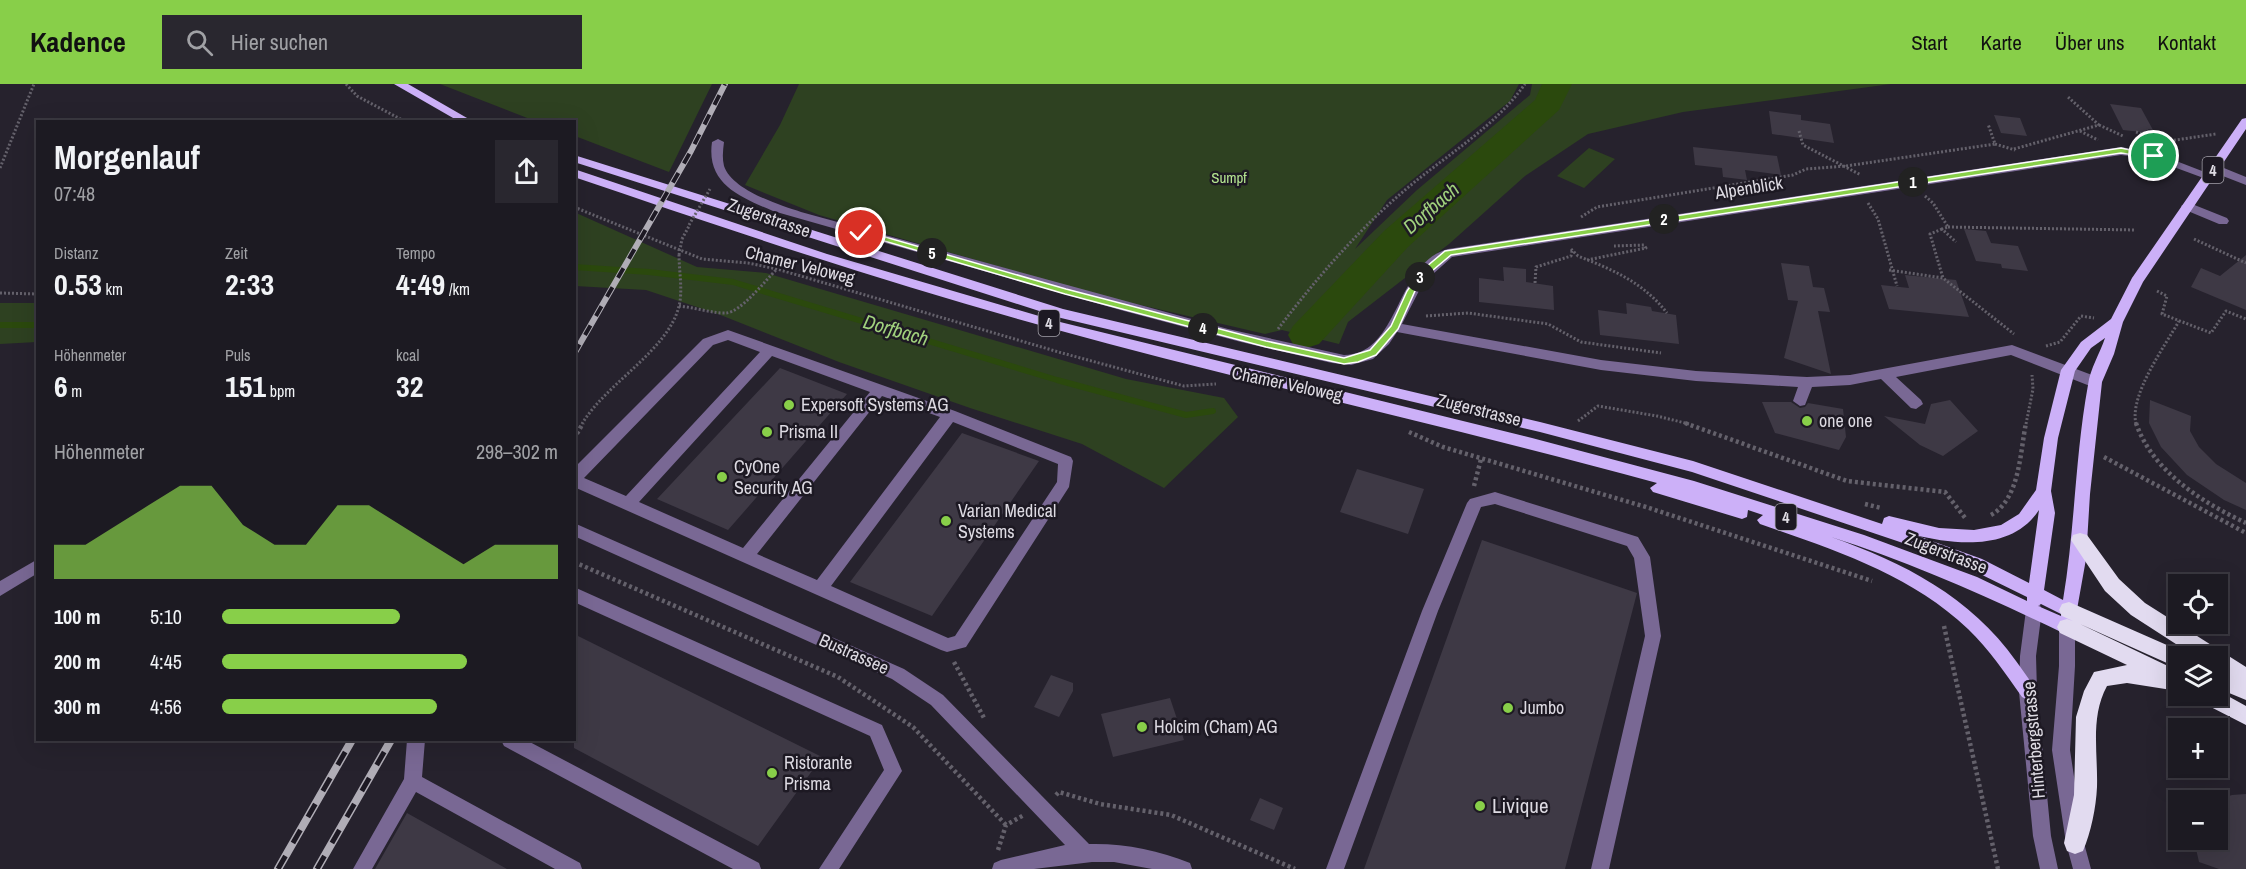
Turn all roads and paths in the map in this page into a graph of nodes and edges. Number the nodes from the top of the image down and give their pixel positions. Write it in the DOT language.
graph roads {
  1 [pos="34,84"];
  2 [pos="346,84"];
  3 [pos="400,84"];
  4 [pos="1525,84"];
  5 [pos="2068,97"];
  6 [pos="457,114"];
  7 [pos="402,120"];
  8 [pos="466,120"];
  9 [pos="473,120"];
  10 [pos="2246,121"];
  11 [pos="1988,124"];
  12 [pos="2099,125"];
  13 [pos="1799,131"];
  14 [pos="2080,131"];
  15 [pos="2136,132"];
  16 [pos="2216,134"];
  17 [pos="2126,137"];
  18 [pos="2097,139"];
  19 [pos="718,142"];
  20 [pos="2146,142"];
  21 [pos="2167,142"];
  22 [pos="1995,144"];
  23 [pos="576,159"];
  24 [pos="1846,166"];
  25 [pos="0,168"];
  26 [pos="1853,169"];
  27 [pos="2211,172"];
  28 [pos="576,174"];
  29 [pos="2246,181"];
  30 [pos="710,189"];
  31 [pos="1933,203"];
  32 [pos="2187,206"];
  33 [pos="576,208"];
  34 [pos="1876,211"];
  35 [pos="2223,221"];
  36 [pos="1948,227"];
  37 [pos="1942,229"];
  38 [pos="1590,230"];
  39 [pos="2136,230"];
  40 [pos="1551,236"];
  41 [pos="2194,239"];
  42 [pos="1956,242"];
  43 [pos="1586,260"];
  44 [pos="2246,263"];
  45 [pos="777,269"];
  46 [pos="1889,270"];
  47 [pos="1942,278"];
  48 [pos="1535,284"];
  49 [pos="1897,286"];
  50 [pos="2157,291"];
  51 [pos="677,292"];
  52 [pos="0,293"];
  53 [pos="36,294"];
  54 [pos="679,306"];
  55 [pos="1667,313"];
  56 [pos="2081,316"];
  57 [pos="2246,319"];
  58 [pos="2116,321"];
  59 [pos="2179,321"];
  60 [pos="1397,322"];
  61 [pos="1266,344"];
  62 [pos="770,350"];
  63 [pos="1662,354"];
  64 [pos="2030,356"];
  65 [pos="1344,361"];
  66 [pos="2068,370"];
  67 [pos="1883,373"];
  68 [pos="1807,382"];
  69 [pos="2095,382"];
  70 [pos="1223,384"];
  71 [pos="880,389"];
  72 [pos="1800,401"];
  73 [pos="1916,404"];
  74 [pos="950,415"];
  75 [pos="1576,424"];
  76 [pos="1400,429"];
  77 [pos="576,436"];
  78 [pos="1532,443"];
  79 [pos="2105,446"];
  80 [pos="1481,459"];
  81 [pos="1693,467"];
  82 [pos="576,477"];
  83 [pos="576,480"];
  84 [pos="2043,490"];
  85 [pos="1494,498"];
  86 [pos="629,502"];
  87 [pos="1986,517"];
  88 [pos="1968,522"];
  89 [pos="2246,523"];
  90 [pos="576,531"];
  91 [pos="2246,533"];
  92 [pos="2080,540"];
  93 [pos="747,555"];
  94 [pos="36,566"];
  95 [pos="1875,582"];
  96 [pos="820,588"];
  97 [pos="0,589"];
  98 [pos="576,595"];
  99 [pos="2035,601"];
  100 [pos="1936,618"];
  101 [pos="2068,618"];
  102 [pos="960,642"];
  103 [pos="2195,646"];
  104 [pos="2168,655"];
  105 [pos="2228,667"];
  106 [pos="2168,675"];
  107 [pos="2246,678"];
  108 [pos="2168,680"];
  109 [pos="2228,683"];
  110 [pos="2246,691"];
  111 [pos="2028,692"];
  112 [pos="2227,706"];
  113 [pos="2246,716"];
  114 [pos="976,737"];
  115 [pos="416,741"];
  116 [pos="512,741"];
  117 [pos="413,781"];
  118 [pos="1059,792"];
  119 [pos="1023,815"];
  120 [pos="2075,843"];
  121 [pos="1084,852"];
  122 [pos="998,863"];
  123 [pos="362,869"];
  124 [pos="573,869"];
  125 [pos="752,869"];
  126 [pos="828,869"];
  127 [pos="1183,869"];
  128 [pos="1295,869"];
  129 [pos="1335,869"];
  130 [pos="1600,869"];
  131 [pos="1998,869"];
  132 [pos="2049,869"];
  133 [pos="2082,869"];
  1 -- 25 [label="path"];
  2 -- 7 [label="path"];
  3 -- 6 [label="main road"];
  4 -- 61 [label="path"];
  5 -- 12 [label="path"];
  6 -- 8 [label="main road"];
  6 -- 9 [label="main road"];
  10 -- 27 [label="main road, 4"];
  11 -- 22 [label="path"];
  12 -- 14 [label="path"];
  12 -- 17 [label="path"];
  13 -- 24 [label="path"];
  14 -- 18 [label="path"];
  14 -- 22 [label="path"];
  15 -- 21 [label="path"];
  16 -- 21 [label="path"];
  19 -- 61 [label="street, Zugerstrasse"];
  20 -- 21 [label="path"];
  22 -- 24 [label="path"];
  23 -- 81 [label="main road, Zugerstrasse / 4"];
  24 -- 26 [label="path"];
  24 -- 40 [label="path"];
  27 -- 29 [label="street, Alpenblick"];
  27 -- 32 [label="main road, 4"];
  27 -- 38 [label="street, Alpenblick"];
  28 -- 78 [label="main road, Zugerstrasse / 4"];
  30 -- 51 [label="path, bridge"];
  31 -- 36 [label="path"];
  32 -- 35 [label="street"];
  32 -- 58 [label="main road, 4"];
  33 -- 45 [label="path, Chamer Veloweg"];
  34 -- 46 [label="path"];
  36 -- 37 [label="path"];
  36 -- 39 [label="path"];
  37 -- 42 [label="path"];
  37 -- 47 [label="path"];
  38 -- 40 [label="street, Alpenblick"];
  38 -- 43 [label="path"];
  40 -- 60 [label="street, Alpenblick"];
  41 -- 44 [label="path"];
  43 -- 48 [label="path"];
  43 -- 55 [label="path"];
  45 -- 54 [label="path"];
  45 -- 70 [label="path, Chamer Veloweg"];
  46 -- 47 [label="path"];
  46 -- 49 [label="path"];
  47 -- 64 [label="path"];
  50 -- 59 [label="path"];
  51 -- 54 [label="path"];
  52 -- 53 [label="path"];
  54 -- 77 [label="path"];
  56 -- 64 [label="path"];
  57 -- 59 [label="path"];
  58 -- 66 [label="main road, 4"];
  58 -- 69 [label="main road, 4"];
  59 -- 89 [label="path"];
  60 -- 63 [label="path"];
  60 -- 65 [label="street, Alpenblick"];
  60 -- 68 [label="street"];
  61 -- 65 [label="street, Zugerstrasse"];
  62 -- 71 [label="street"];
  62 -- 82 [label="street"];
  62 -- 86 [label="street"];
  64 -- 66 [label="street"];
  64 -- 67 [label="street"];
  64 -- 87 [label="path"];
  66 -- 69 [label="street"];
  66 -- 84 [label="main road, 4"];
  67 -- 68 [label="street"];
  67 -- 73 [label="street"];
  68 -- 72 [label="street"];
  69 -- 92 [label="main road, 4"];
  71 -- 74 [label="street"];
  71 -- 93 [label="street"];
  74 -- 96 [label="street"];
  74 -- 102 [label="street"];
  75 -- 88 [label="path"];
  76 -- 80 [label="path"];
  78 -- 99 [label="main road, Zugerstrasse / 4"];
  78 -- 111 [label="main road"];
  79 -- 91 [label="path"];
  80 -- 85 [label="path"];
  80 -- 95 [label="path"];
  81 -- 84 [label="main road, 4"];
  81 -- 99 [label="main road, Zugerstrasse / 4"];
  83 -- 86 [label="street"];
  84 -- 99 [label="main road, 4"];
  85 -- 129 [label="street"];
  85 -- 130 [label="street"];
  86 -- 93 [label="street"];
  90 -- 114 [label="street, Bustrassee"];
  92 -- 101 [label="main road, 4"];
  92 -- 103 [label="highway"];
  93 -- 96 [label="street"];
  94 -- 97 [label="street"];
  96 -- 102 [label="street"];
  98 -- 126 [label="street"];
  99 -- 101 [label="main road, Zugerstrasse / 4"];
  99 -- 111 [label="street, Hinterbergstrasse"];
  100 -- 131 [label="path"];
  101 -- 104 [label="highway"];
  101 -- 106 [label="highway"];
  101 -- 120 [label="street, Hinterbergstrasse"];
  102 -- 114 [label="path"];
  105 -- 107 [label="highway"];
  108 -- 120 [label="highway"];
  109 -- 110 [label="highway"];
  111 -- 132 [label="street, Hinterbergstrasse"];
  112 -- 113 [label="highway"];
  114 -- 121 [label="street, Bustrassee"];
  115 -- 117 [label="street"];
  116 -- 125 [label="street"];
  117 -- 123 [label="street"];
  117 -- 124 [label="street"];
  118 -- 128 [label="path"];
  119 -- 122 [label="path"];
  120 -- 133 [label="street, Hinterbergstrasse"];
  121 -- 122 [label="street"];
  121 -- 127 [label="street"];
}
